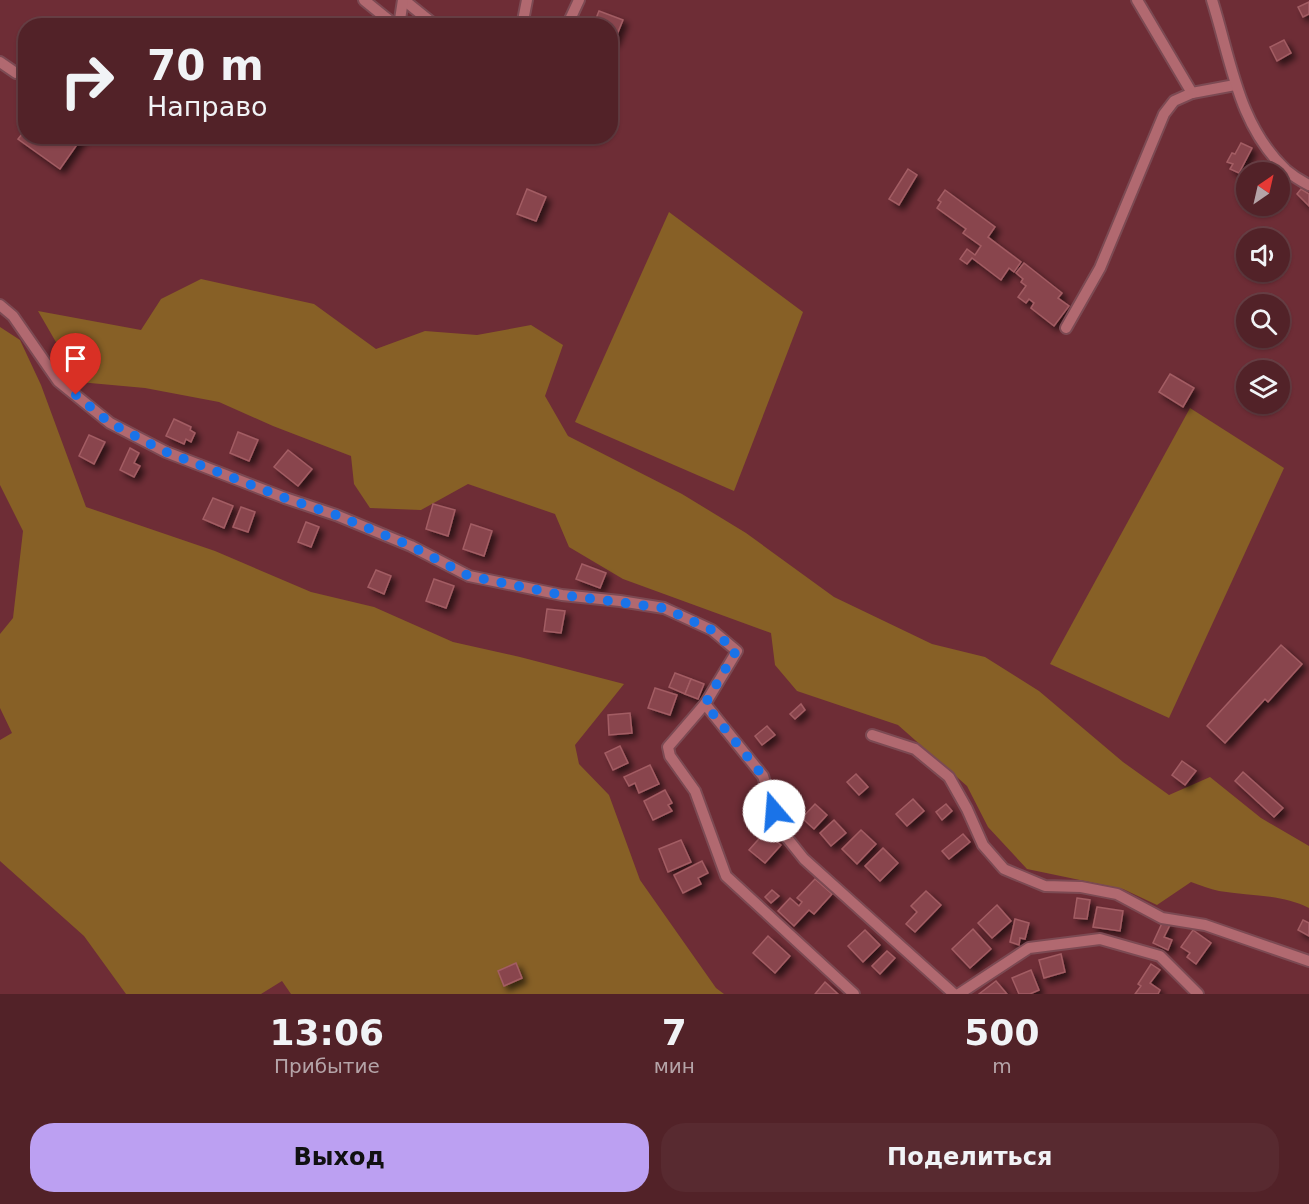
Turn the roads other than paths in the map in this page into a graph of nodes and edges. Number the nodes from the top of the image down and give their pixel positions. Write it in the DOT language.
graph roads {
  1 [pos="364,0"];
  2 [pos="404,0"];
  3 [pos="527,0"];
  4 [pos="579,0"];
  5 [pos="1137,0"];
  6 [pos="1212,0"];
  7 [pos="388,18"];
  8 [pos="400,18"];
  9 [pos="426,18"];
  10 [pos="524,18"];
  11 [pos="571,18"];
  12 [pos="0,62"];
  13 [pos="16,73"];
  14 [pos="1234,85"];
  15 [pos="1192,93"];
  16 [pos="1309,185"];
  17 [pos="0,305"];
  18 [pos="1066,328"];
  19 [pos="705,704"];
  20 [pos="872,735"];
  21 [pos="1309,961"];
  22 [pos="854,994"];
  23 [pos="954,994"];
  24 [pos="959,994"];
  25 [pos="1198,994"];
  1 -- 7 [label="street"];
  2 -- 8 [label="street"];
  2 -- 9 [label="street"];
  3 -- 10 [label="street"];
  4 -- 11 [label="street"];
  5 -- 15 [label="street"];
  6 -- 14 [label="street"];
  12 -- 13 [label="street"];
  14 -- 15 [label="street"];
  14 -- 16 [label="street"];
  15 -- 18 [label="street"];
  17 -- 19 [label="street"];
  19 -- 22 [label="street"];
  19 -- 23 [label="street"];
  20 -- 21 [label="street"];
  24 -- 25 [label="street"];
}
